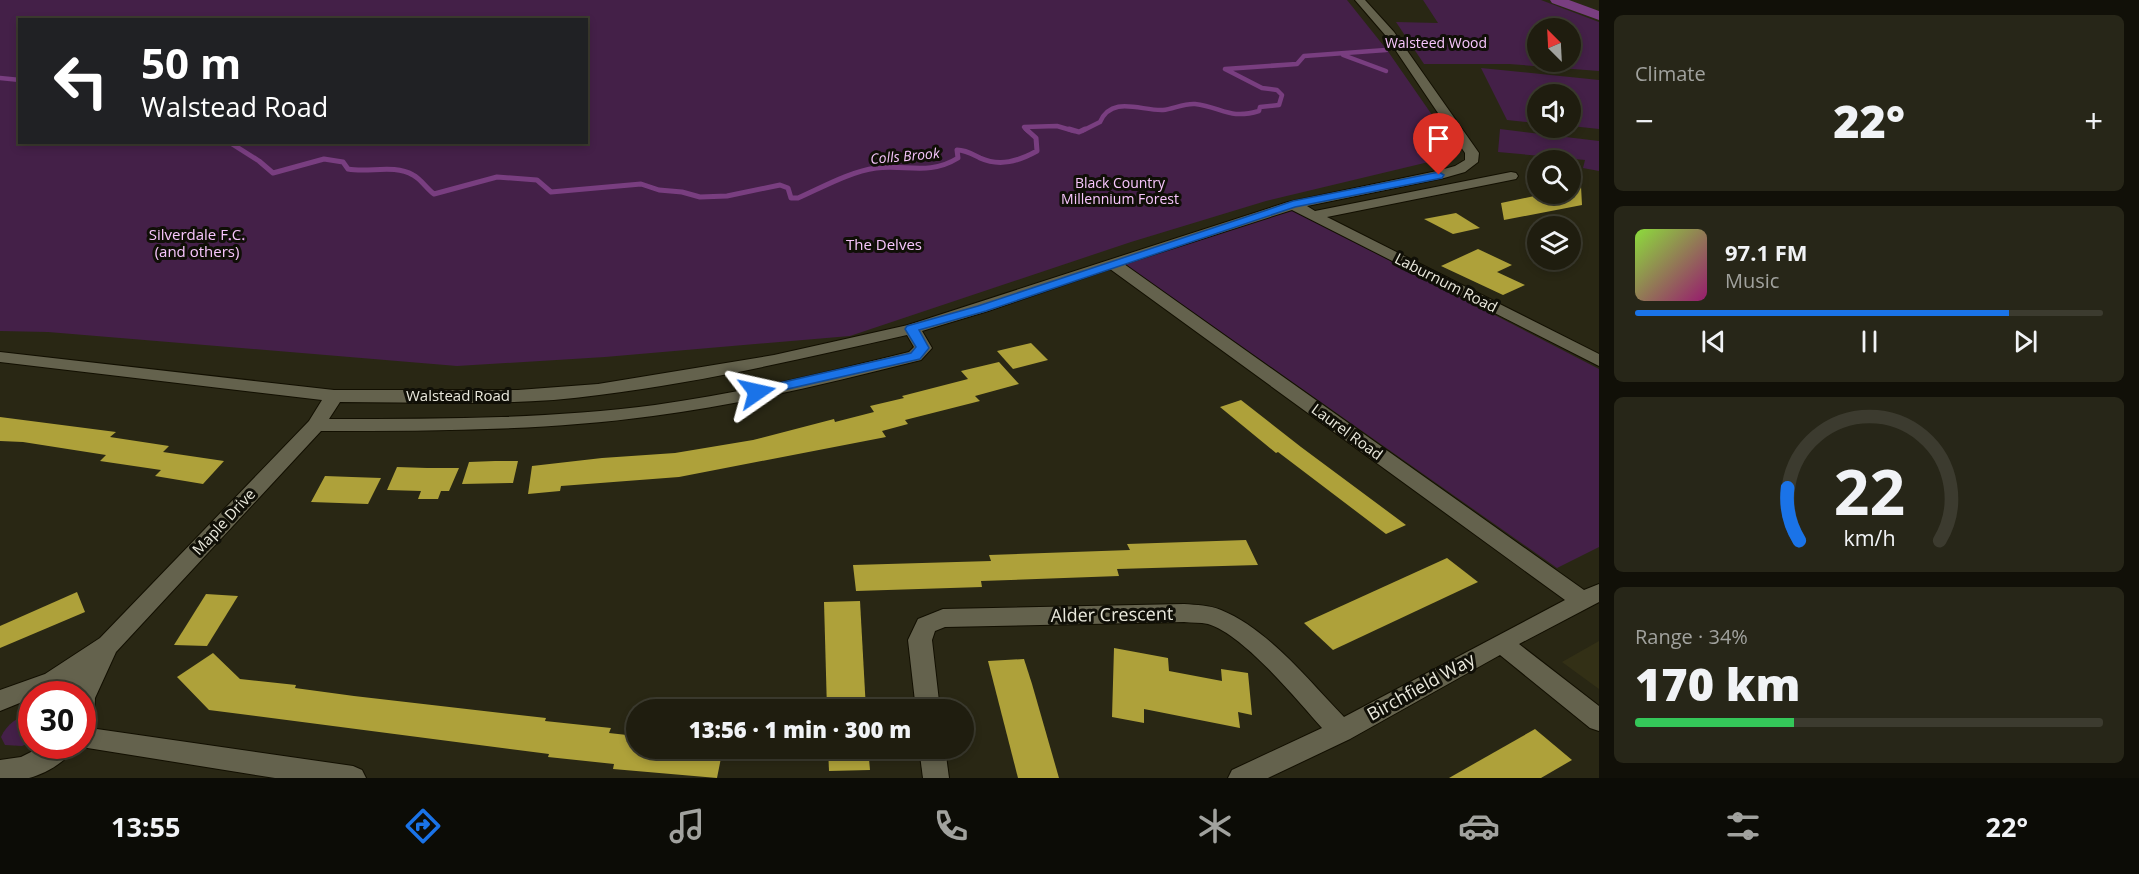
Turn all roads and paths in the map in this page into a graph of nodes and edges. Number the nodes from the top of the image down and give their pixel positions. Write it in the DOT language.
graph roads {
  1 [pos="1360,0"];
  2 [pos="1460,170"];
  3 [pos="1511,176"];
  4 [pos="1487,180"];
  5 [pos="1293,205"];
  6 [pos="1315,215"];
  7 [pos="1112,263"];
  8 [pos="912,329"];
  9 [pos="0,357"];
  10 [pos="1599,361"];
  11 [pos="334,396"];
  12 [pos="316,425"];
  13 [pos="1591,597"];
  14 [pos="1501,643"];
  15 [pos="108,645"];
  16 [pos="54,681"];
  17 [pos="90,681"];
  18 [pos="18,693"];
  19 [pos="927,699"];
  20 [pos="0,701"];
  21 [pos="1599,720"];
  22 [pos="1341,731"];
  23 [pos="96,740"];
  24 [pos="42,759"];
  25 [pos="933,759"];
  26 [pos="3,774"];
  27 [pos="352,778"];
  28 [pos="936,778"];
  29 [pos="1241,778"];
  1 -- 2 [label="street"];
  2 -- 4 [label="street"];
  2 -- 5 [label="street, Walstead Road"];
  3 -- 4 [label="street"];
  4 -- 6 [label="street"];
  5 -- 6 [label="street, Laburnum Road"];
  5 -- 7 [label="street, Walstead Road"];
  6 -- 10 [label="street, Laburnum Road"];
  7 -- 8 [label="street, Walstead Road"];
  7 -- 13 [label="street, Laurel Road"];
  8 -- 11 [label="street, Walstead Road"];
  8 -- 12 [label="street, Walstead Road"];
  9 -- 11 [label="street, Walstead Road"];
  11 -- 12 [label="street, Maple Drive"];
  12 -- 15 [label="street, Maple Drive"];
  13 -- 14 [label="street, Birchfield Way"];
  14 -- 21 [label="street"];
  14 -- 22 [label="street, Birchfield Way"];
  15 -- 16 [label="street, Maple Drive"];
  15 -- 17 [label="street, Maple Drive"];
  18 -- 20 [label="street, Maple Drive"];
  19 -- 22 [label="street, Alder Crescent"];
  22 -- 29 [label="street, Birchfield Way"];
  23 -- 27 [label="street"];
  24 -- 26 [label="street"];
  25 -- 28 [label="street"];
}
